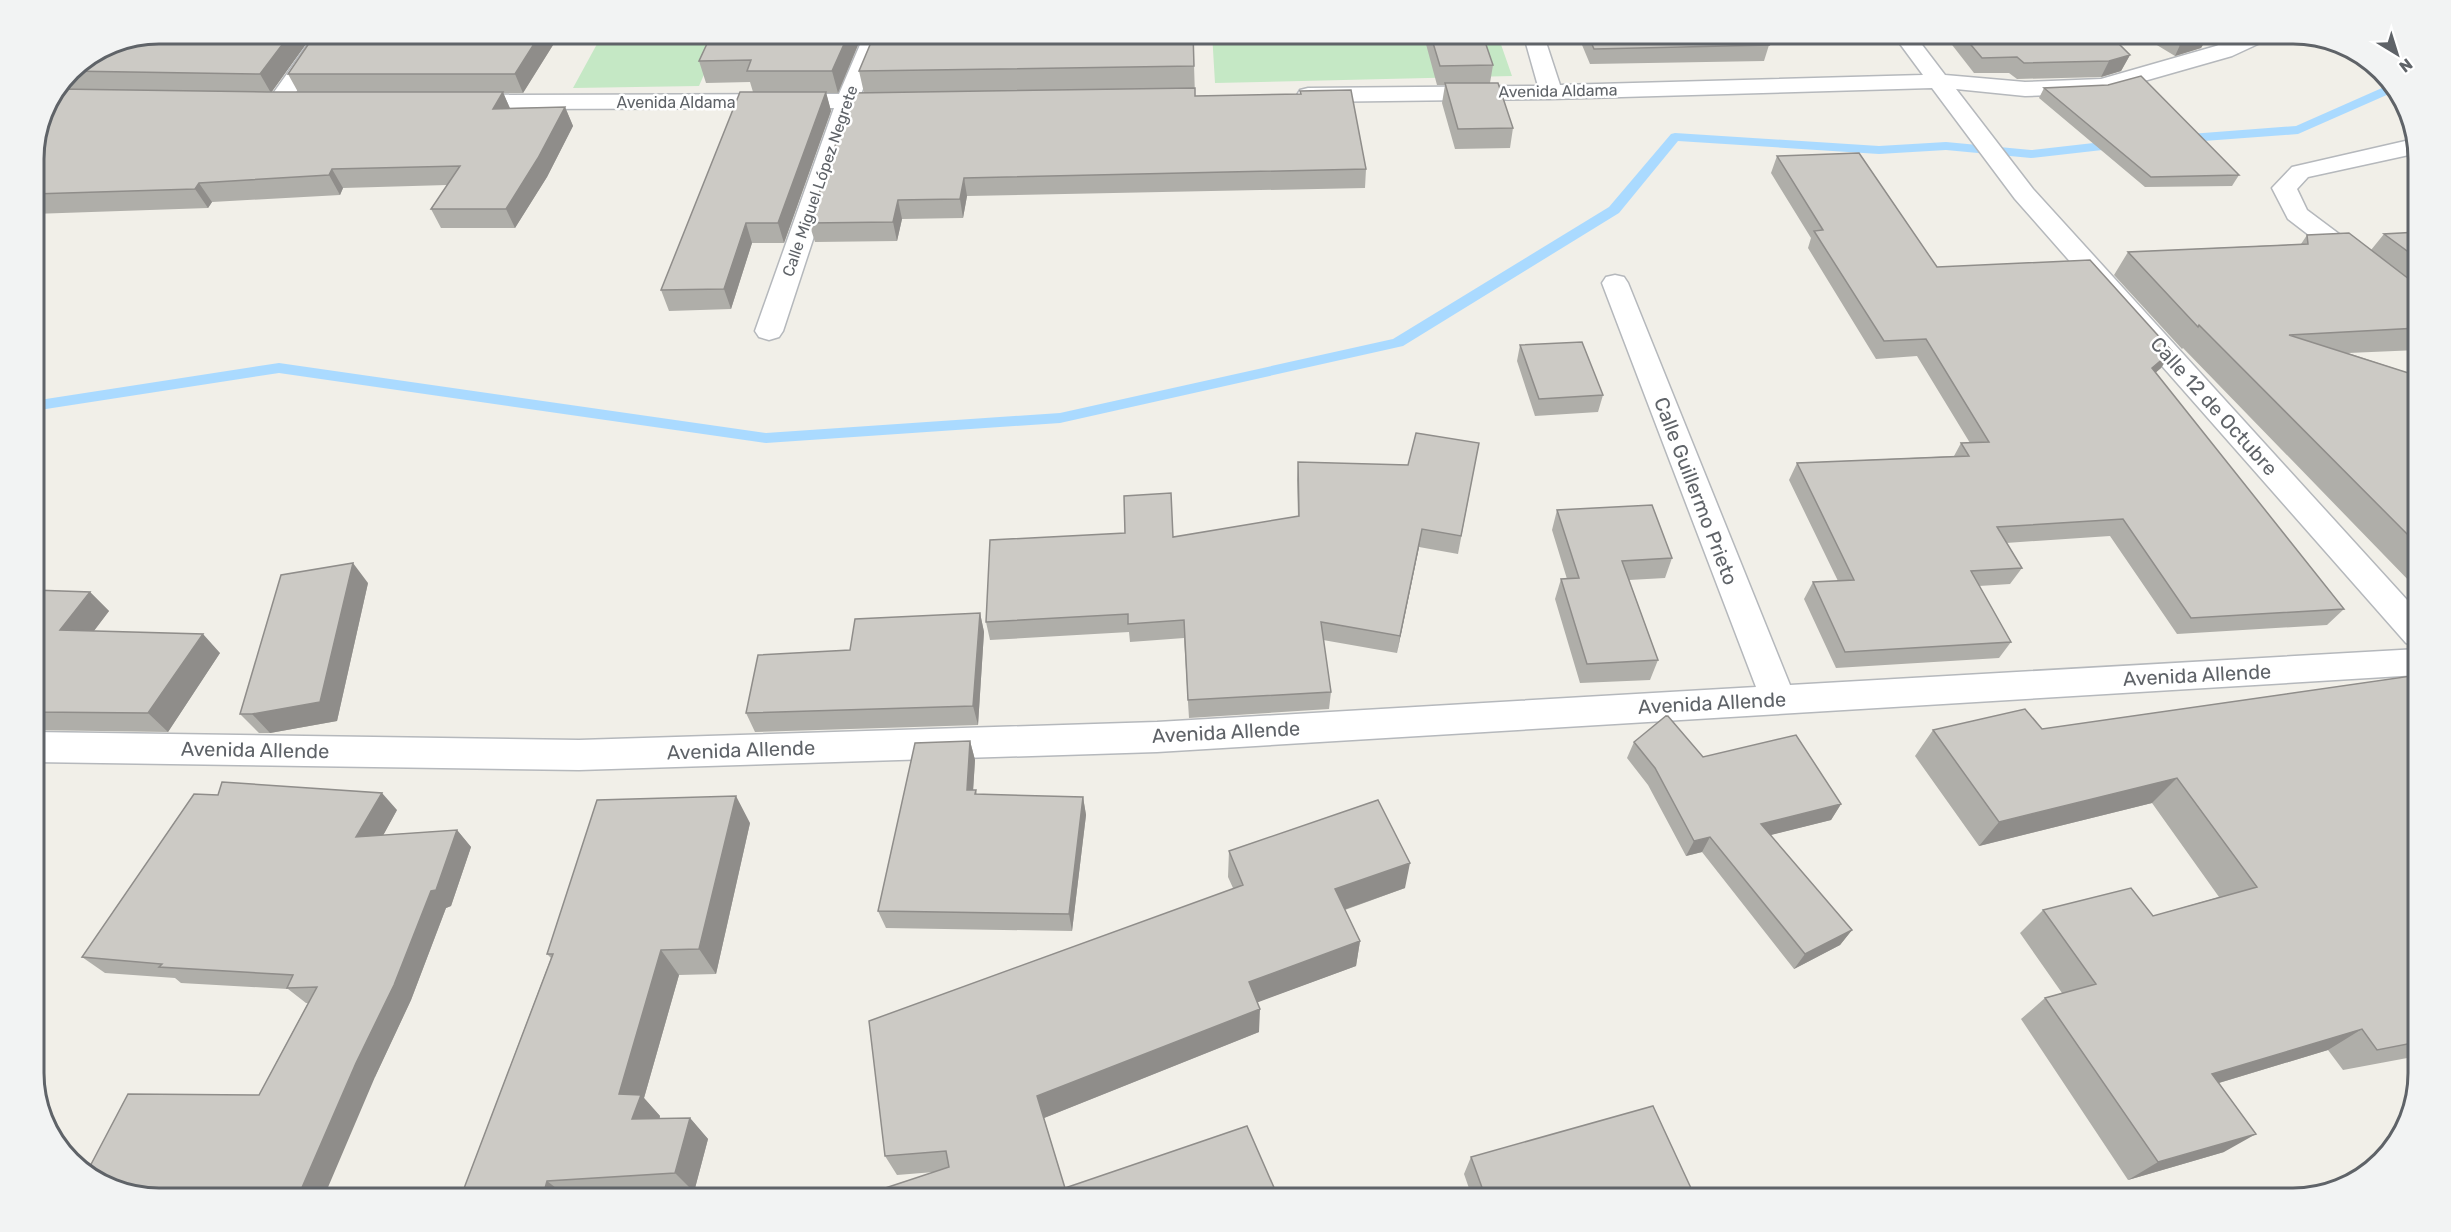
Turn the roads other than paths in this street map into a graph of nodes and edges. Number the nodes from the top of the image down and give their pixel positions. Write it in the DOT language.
graph roads {
  1 [pos="318,44"];
  2 [pos="871,44"];
  3 [pos="1536,44"];
  4 [pos="1910,44"];
  5 [pos="2235,44"];
  6 [pos="1938,81"];
  7 [pos="1551,92"];
  8 [pos="1288,96"];
  9 [pos="918,101"];
  10 [pos="254,102"];
  11 [pos="278,102"];
  12 [pos="301,102"];
  13 [pos="444,102"];
  14 [pos="847,102"];
  15 [pos="2407,148"];
  16 [pos="1615,283"];
  17 [pos="2407,298"];
  18 [pos="769,331"];
  19 [pos="2408,622"];
  20 [pos="2408,663"];
  21 [pos="1778,699"];
  22 [pos="44,747"];
  1 -- 11 [label="street"];
  2 -- 14 [label="street, Calle Miguel López Negrete"];
  3 -- 7 [label="street"];
  4 -- 6 [label="street, Calle 12 de Octubre"];
  5 -- 6 [label="street, Avenida Aldama"];
  6 -- 7 [label="street, Avenida Aldama"];
  6 -- 19 [label="street, Calle 12 de Octubre"];
  7 -- 8 [label="street, Avenida Aldama"];
  9 -- 14 [label="street, Avenida Aldama"];
  10 -- 11 [label="street"];
  11 -- 12 [label="street"];
  13 -- 14 [label="street, Avenida Aldama"];
  14 -- 18 [label="street, Calle Miguel López Negrete"];
  15 -- 17 [label="street"];
  16 -- 21 [label="street, Calle Guillermo Prieto"];
  20 -- 21 [label="street, Avenida Allende"];
  21 -- 22 [label="street, Avenida Allende"];
}
